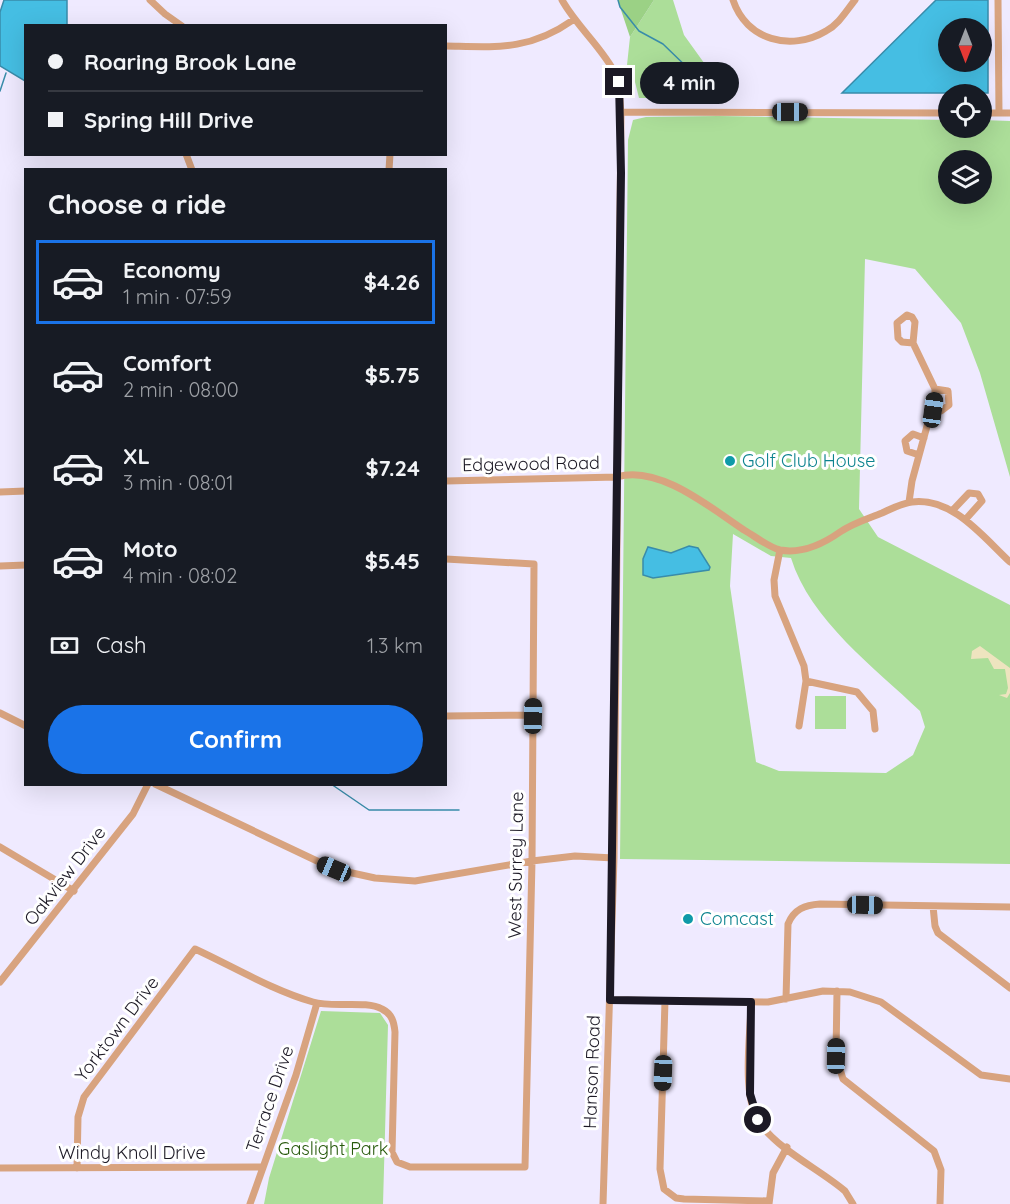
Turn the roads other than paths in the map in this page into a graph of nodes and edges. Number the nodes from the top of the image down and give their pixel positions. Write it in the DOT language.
graph roads {
  1 [pos="150,0"];
  2 [pos="562,0"];
  3 [pos="733,0"];
  4 [pos="855,0"];
  5 [pos="998,0"];
  6 [pos="573,20"];
  7 [pos="179,24"];
  8 [pos="447,46"];
  9 [pos="621,112"];
  10 [pos="938,113"];
  11 [pos="992,113"];
  12 [pos="999,113"];
  13 [pos="1010,113"];
  14 [pos="913,343"];
  15 [pos="935,389"];
  16 [pos="933,410"];
  17 [pos="924,438"];
  18 [pos="919,455"];
  19 [pos="617,477"];
  20 [pos="447,481"];
  21 [pos="24,491"];
  22 [pos="0,492"];
  23 [pos="909,502"];
  24 [pos="952,511"];
  25 [pos="965,520"];
  26 [pos="780,550"];
  27 [pos="447,559"];
  28 [pos="1010,562"];
  29 [pos="24,565"];
  30 [pos="0,566"];
  31 [pos="806,681"];
  32 [pos="0,713"];
  33 [pos="447,716"];
  34 [pos="533,716"];
  35 [pos="24,725"];
  36 [pos="799,726"];
  37 [pos="875,729"];
  38 [pos="147,786"];
  39 [pos="159,786"];
  40 [pos="0,847"];
  41 [pos="614,858"];
  42 [pos="532,861"];
  43 [pos="74,891"];
  44 [pos="933,906"];
  45 [pos="1010,907"];
  46 [pos="0,982"];
  47 [pos="1010,988"];
  48 [pos="837,991"];
  49 [pos="786,999"];
  50 [pos="610,1000"];
  51 [pos="665,1001"];
  52 [pos="751,1002"];
  53 [pos="316,1003"];
  54 [pos="1010,1080"];
  55 [pos="787,1148"];
  56 [pos="263,1167"];
  57 [pos="0,1168"];
  58 [pos="77,1168"];
  59 [pos="769,1202"];
  60 [pos="250,1204"];
  61 [pos="603,1204"];
  62 [pos="853,1204"];
  63 [pos="940,1204"];
  1 -- 7 [label="street"];
  2 -- 6 [label="street, Hanson Road"];
  3 -- 4 [label="street"];
  5 -- 12 [label="street"];
  6 -- 8 [label="street"];
  6 -- 9 [label="street, Hanson Road"];
  9 -- 10 [label="street"];
  9 -- 19 [label="street, Hanson Road"];
  11 -- 12 [label="street"];
  12 -- 13 [label="street"];
  14 -- 15 [label="street"];
  15 -- 16 [label="street"];
  15 -- 16 [label="street"];
  16 -- 17 [label="street"];
  17 -- 18 [label="street"];
  17 -- 18 [label="street"];
  18 -- 23 [label="street"];
  19 -- 20 [label="street, Edgewood Road"];
  19 -- 26 [label="street, Edgewood Road"];
  19 -- 41 [label="street, Hanson Road"];
  21 -- 22 [label="street"];
  23 -- 24 [label="street"];
  23 -- 26 [label="street"];
  24 -- 25 [label="street"];
  24 -- 25 [label="street"];
  25 -- 28 [label="street"];
  26 -- 31 [label="street"];
  27 -- 34 [label="street, West Surrey Lane"];
  29 -- 30 [label="street"];
  31 -- 36 [label="street"];
  31 -- 37 [label="street"];
  32 -- 35 [label="street"];
  33 -- 34 [label="street"];
  34 -- 42 [label="street, West Surrey Lane"];
  38 -- 43 [label="street, Oakview Drive"];
  39 -- 42 [label="street"];
  40 -- 43 [label="street"];
  41 -- 42 [label="street"];
  41 -- 50 [label="street, Hanson Road"];
  42 -- 53 [label="street, West Surrey Lane"];
  43 -- 46 [label="street, Oakview Drive"];
  44 -- 45 [label="street"];
  44 -- 47 [label="street"];
  44 -- 49 [label="street"];
  48 -- 49 [label="street"];
  48 -- 54 [label="street"];
  48 -- 63 [label="street"];
  49 -- 52 [label="street"];
  50 -- 51 [label="street"];
  50 -- 61 [label="street, Hanson Road"];
  51 -- 52 [label="street"];
  51 -- 59 [label="street"];
  52 -- 55 [label="street"];
  53 -- 56 [label="street, Terrace Drive"];
  53 -- 58 [label="street, Yorktown Drive"];
  55 -- 59 [label="street"];
  55 -- 62 [label="street"];
  56 -- 58 [label="street, Windy Knoll Drive"];
  56 -- 60 [label="street, Terrace Drive"];
  57 -- 58 [label="street, Windy Knoll Drive"];
}
